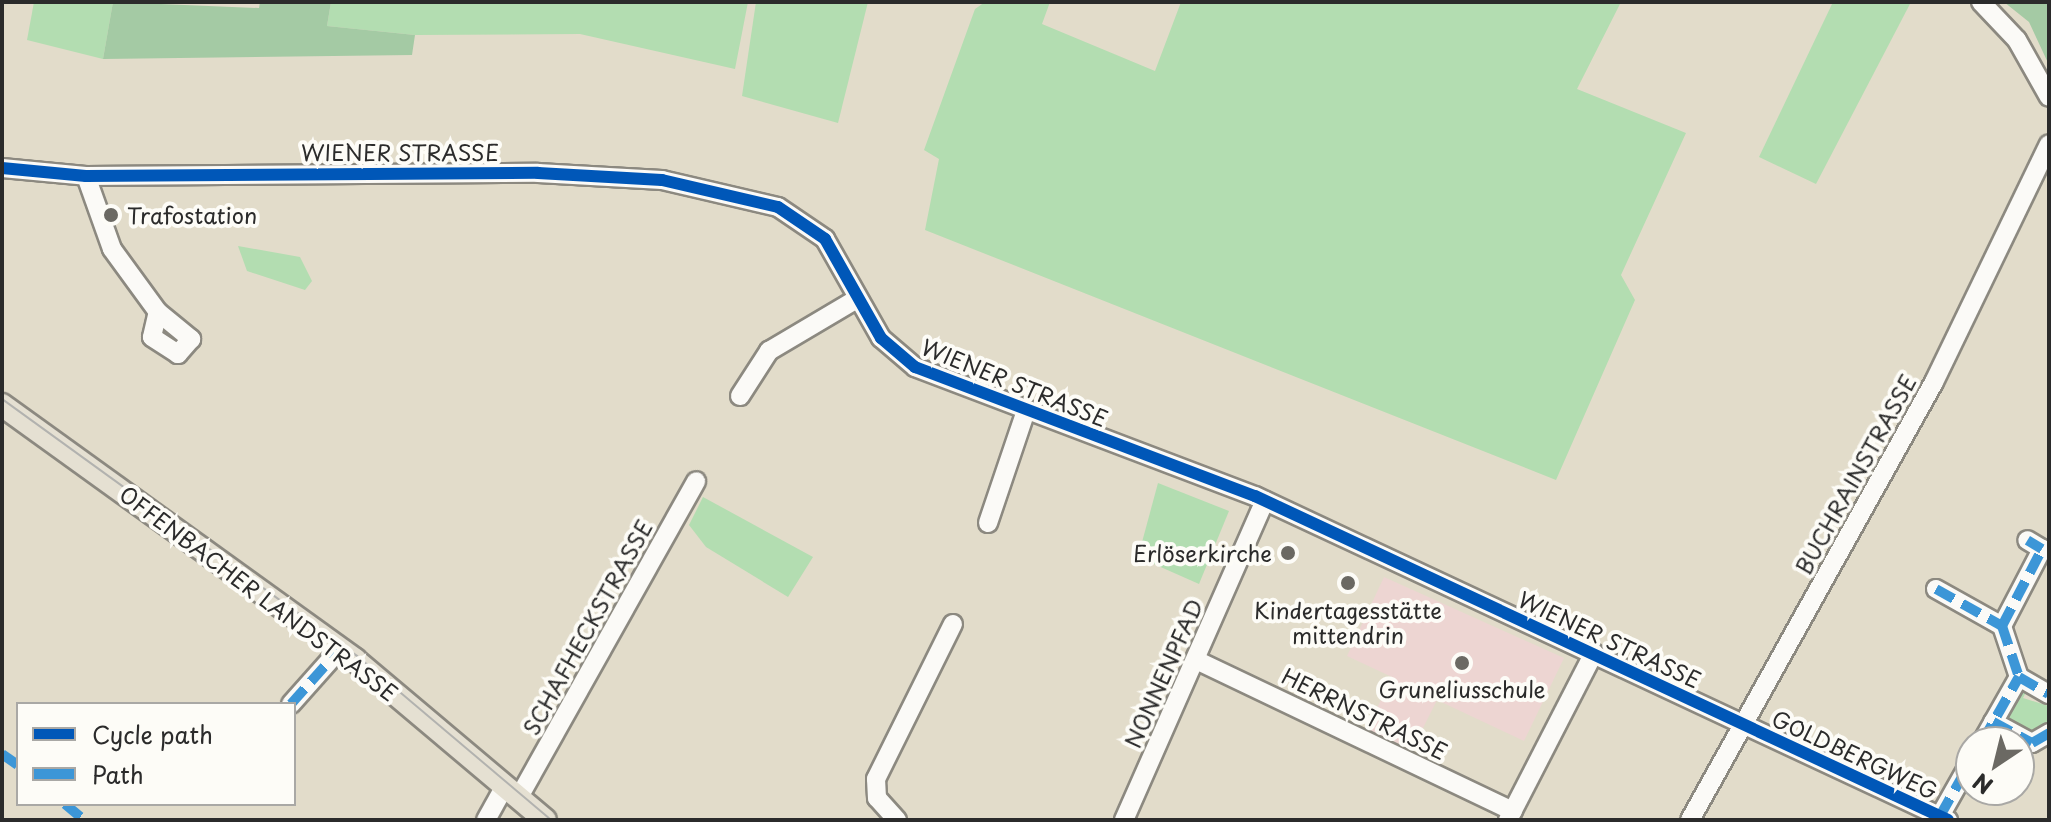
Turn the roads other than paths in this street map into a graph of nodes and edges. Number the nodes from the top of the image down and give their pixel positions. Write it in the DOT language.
graph roads {
  1 [pos="1981,2"];
  2 [pos="2049,97"];
  3 [pos="2049,144"];
  4 [pos="2,168"];
  5 [pos="86,176"];
  6 [pos="857,299"];
  7 [pos="158,312"];
  8 [pos="740,396"];
  9 [pos="2,405"];
  10 [pos="1026,411"];
  11 [pos="696,481"];
  12 [pos="1265,501"];
  13 [pos="988,523"];
  14 [pos="2039,547"];
  15 [pos="1936,589"];
  16 [pos="953,624"];
  17 [pos="2002,626"];
  18 [pos="340,649"];
  19 [pos="1594,653"];
  20 [pos="1196,660"];
  21 [pos="2019,677"];
  22 [pos="2049,694"];
  23 [pos="293,702"];
  24 [pos="1993,722"];
  25 [pos="1745,724"];
  26 [pos="1991,726"];
  27 [pos="2049,733"];
  28 [pos="512,792"];
  29 [pos="1955,795"];
  30 [pos="1511,815"];
  31 [pos="1944,818"];
  32 [pos="486,820"];
  33 [pos="545,820"];
  34 [pos="897,820"];
  35 [pos="1124,820"];
  36 [pos="1690,820"];
  1 -- 2 [label="street"];
  3 -- 25 [label="street, BUCHRAINSTRASSE"];
  4 -- 5 [label="street, WIENER STRASSE"];
  5 -- 6 [label="street, WIENER STRASSE"];
  5 -- 7 [label="street"];
  6 -- 8 [label="street"];
  6 -- 10 [label="street, WIENER STRASSE"];
  9 -- 18 [label="main road, OFFENBACHER LANDSTRASSE"];
  10 -- 12 [label="street, WIENER STRASSE"];
  10 -- 13 [label="street, WIENER STRASSE"];
  11 -- 28 [label="street, SCHAFHECKSTRASSE"];
  12 -- 19 [label="street, WIENER STRASSE"];
  12 -- 20 [label="street, NONNENPFAD"];
  14 -- 17 [label="street"];
  15 -- 17 [label="street"];
  16 -- 34 [label="street"];
  17 -- 21 [label="street"];
  18 -- 23 [label="street"];
  18 -- 28 [label="main road, OFFENBACHER LANDSTRASSE"];
  19 -- 25 [label="street, WIENER STRASSE"];
  19 -- 30 [label="street"];
  20 -- 30 [label="street, HERRNSTRASSE"];
  20 -- 35 [label="street, NONNENPFAD"];
  21 -- 22 [label="street"];
  21 -- 24 [label="street"];
  24 -- 26 [label="street"];
  24 -- 27 [label="street"];
  25 -- 31 [label="street, GOLDBERGWEG"];
  25 -- 36 [label="street, BUCHRAINSTRASSE"];
  28 -- 32 [label="street, SCHAFHECKSTRASSE"];
  28 -- 33 [label="main road, OFFENBACHER LANDSTRASSE"];
  29 -- 31 [label="street"];
}
